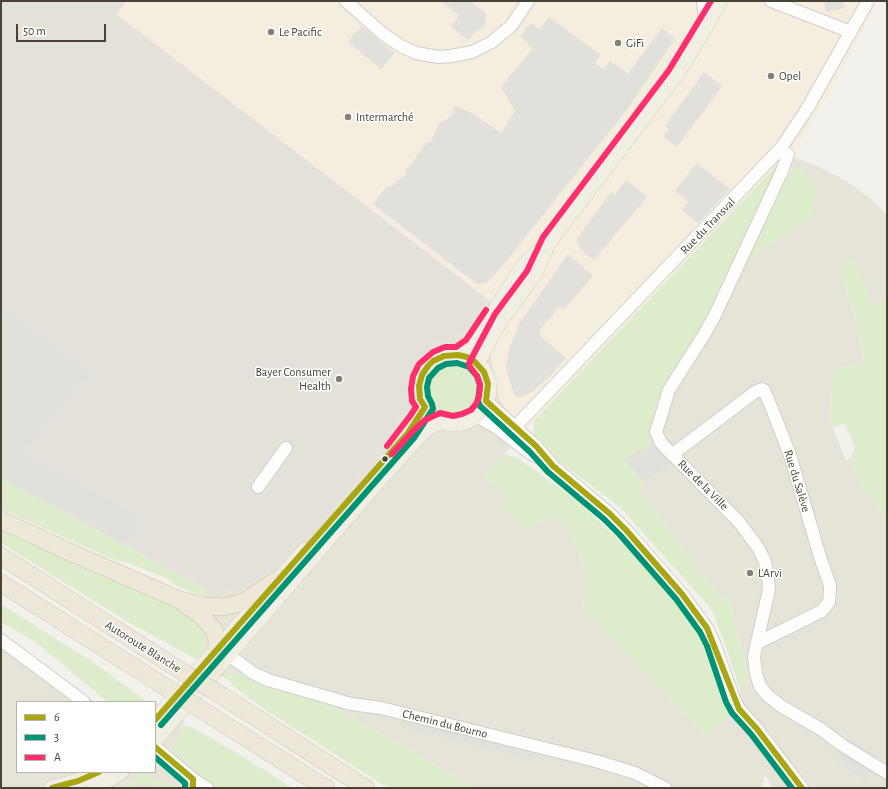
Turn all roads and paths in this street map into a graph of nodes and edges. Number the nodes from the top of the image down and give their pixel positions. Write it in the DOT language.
graph roads {
  1 [pos="346,1"];
  2 [pos="528,1"];
  3 [pos="703,1"];
  4 [pos="720,1"];
  5 [pos="771,1"];
  6 [pos="868,1"];
  7 [pos="706,27"];
  8 [pos="851,32"];
  9 [pos="788,154"];
  10 [pos="549,242"];
  11 [pos="458,355"];
  12 [pos="477,364"];
  13 [pos="486,401"];
  14 [pos="425,407"];
  15 [pos="476,416"];
  16 [pos="441,421"];
  17 [pos="516,427"];
  18 [pos="286,448"];
  19 [pos="673,454"];
  20 [pos="553,466"];
  21 [pos="258,487"];
  22 [pos="1,520"];
  23 [pos="1,556"];
  24 [pos="281,577"];
  25 [pos="1,583"];
  26 [pos="180,600"];
  27 [pos="1,640"];
  28 [pos="757,643"];
  29 [pos="223,652"];
  30 [pos="216,669"];
  31 [pos="170,698"];
  32 [pos="83,701"];
  33 [pos="156,712"];
  34 [pos="156,719"];
  35 [pos="758,729"];
  36 [pos="156,739"];
  37 [pos="156,748"];
  38 [pos="887,772"];
  39 [pos="118,773"];
  40 [pos="95,781"];
  41 [pos="52,788"];
  42 [pos="208,788"];
  43 [pos="326,788"];
  44 [pos="366,788"];
  45 [pos="665,788"];
  46 [pos="802,788"];
  47 [pos="812,788"];
  1 -- 2 [label="street"];
  3 -- 7 [label="street"];
  4 -- 7 [label="main road"];
  5 -- 8 [label="street"];
  6 -- 8 [label="street, Rue du Transval"];
  7 -- 10 [label="main road"];
  8 -- 17 [label="street, Rue du Transval"];
  9 -- 19 [label="street, Rue de la Ville"];
  10 -- 11 [label="main road"];
  10 -- 12 [label="main road"];
  11 -- 12 [label="main road"];
  11 -- 14 [label="main road"];
  12 -- 13 [label="main road"];
  13 -- 15 [label="main road"];
  13 -- 17 [label="street"];
  14 -- 16 [label="main road"];
  14 -- 24 [label="main road"];
  15 -- 16 [label="main road"];
  15 -- 20 [label="street"];
  16 -- 29 [label="main road"];
  17 -- 20 [label="street"];
  18 -- 21 [label="street"];
  19 -- 28 [label="street, Rue de la Ville"];
  19 -- 28 [label="street, Rue du Salève"];
  20 -- 35 [label="street"];
  22 -- 26 [label="highway"];
  23 -- 44 [label="highway, Autoroute Blanche, bridge"];
  24 -- 26 [label="highway"];
  24 -- 29 [label="main road"];
  25 -- 31 [label="highway, Autoroute Blanche"];
  26 -- 29 [label="highway"];
  27 -- 32 [label="street"];
  28 -- 38 [label="street, Rue de la Ville"];
  29 -- 30 [label="highway"];
  29 -- 31 [label="main road"];
  29 -- 45 [label="street, Chemin du Bourno"];
  30 -- 36 [label="main road"];
  31 -- 33 [label="street"];
  31 -- 34 [label="main road"];
  31 -- 43 [label="highway, Autoroute Blanche, bridge"];
  35 -- 46 [label="street"];
  35 -- 47 [label="street"];
  37 -- 42 [label="street"];
  39 -- 40 [label="main road"];
  40 -- 41 [label="main road"];
}
